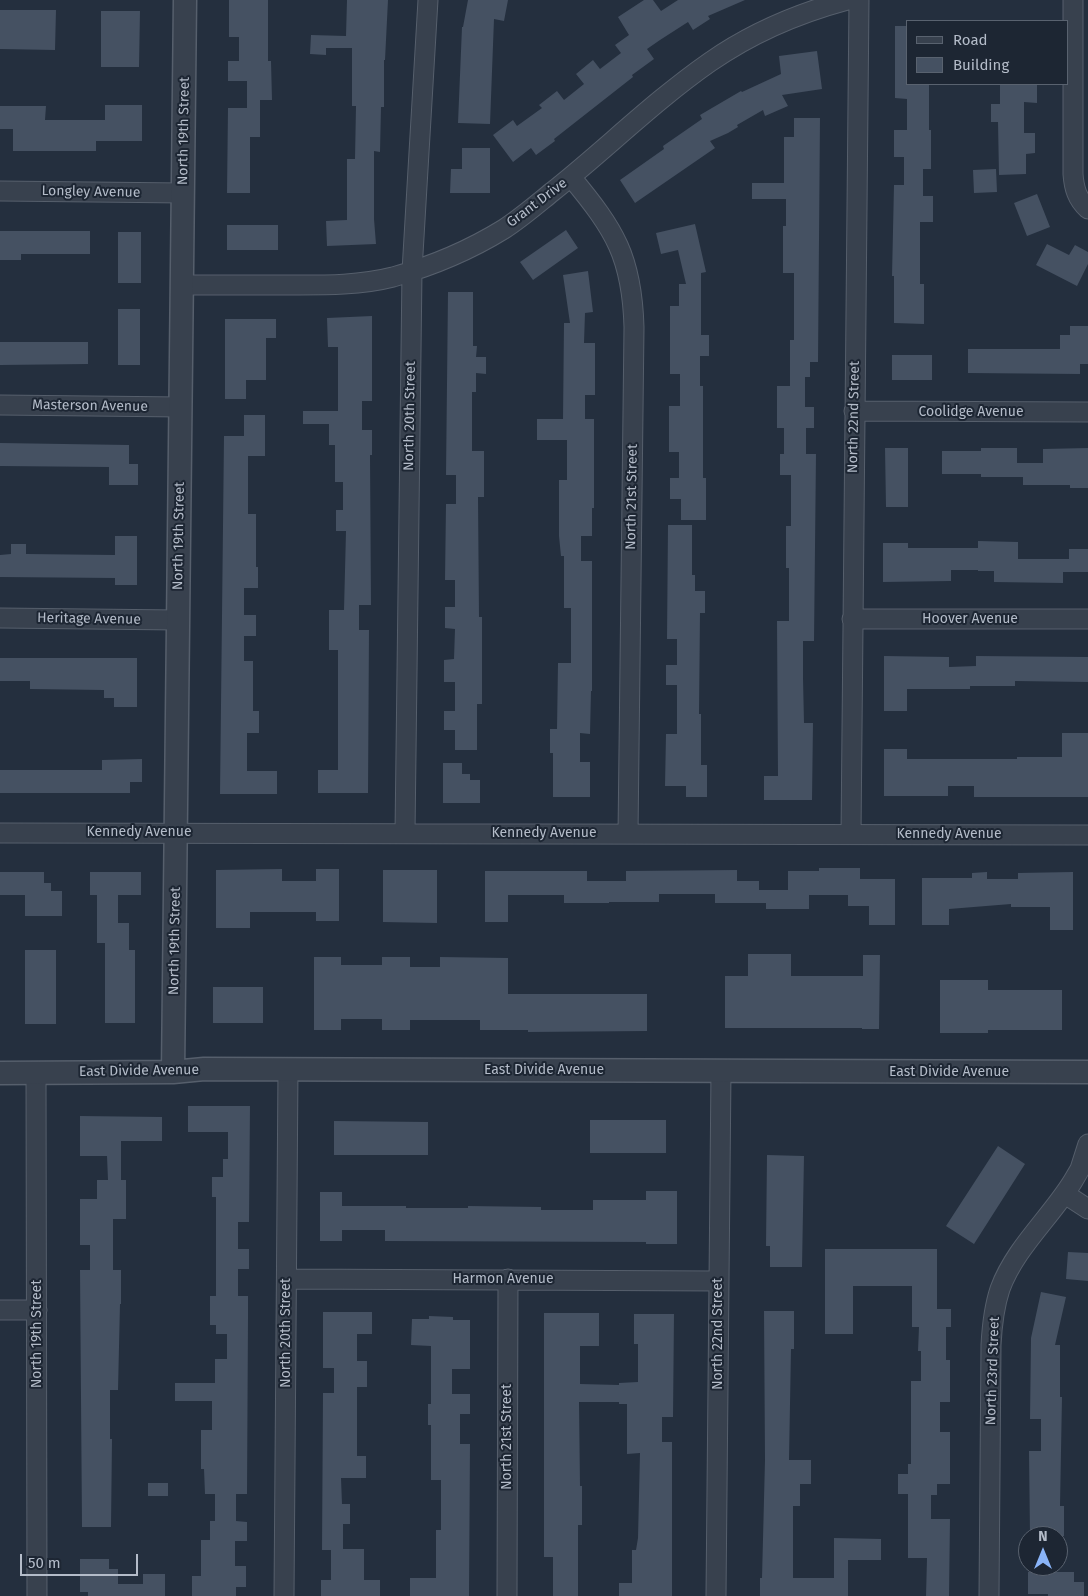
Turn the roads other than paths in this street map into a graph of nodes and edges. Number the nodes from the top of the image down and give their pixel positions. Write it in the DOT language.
graph roads {
  1 [pos="185,0"];
  2 [pos="428,0"];
  3 [pos="847,0"];
  4 [pos="859,0"];
  5 [pos="1073,0"];
  6 [pos="571,178"];
  7 [pos="0,191"];
  8 [pos="183,193"];
  9 [pos="1088,208"];
  10 [pos="412,271"];
  11 [pos="182,285"];
  12 [pos="0,404"];
  13 [pos="181,407"];
  14 [pos="854,411"];
  15 [pos="1088,412"];
  16 [pos="0,618"];
  17 [pos="852,619"];
  18 [pos="1088,619"];
  19 [pos="178,620"];
  20 [pos="176,832"];
  21 [pos="0,833"];
  22 [pos="405,833"];
  23 [pos="628,834"];
  24 [pos="851,834"];
  25 [pos="1088,835"];
  26 [pos="288,1069"];
  27 [pos="721,1071"];
  28 [pos="173,1072"];
  29 [pos="1088,1072"];
  30 [pos="0,1073"];
  31 [pos="36,1073"];
  32 [pos="1088,1144"];
  33 [pos="1065,1194"];
  34 [pos="1088,1209"];
  35 [pos="287,1279"];
  36 [pos="508,1279"];
  37 [pos="718,1281"];
  38 [pos="0,1310"];
  39 [pos="37,1310"];
  40 [pos="37,1596"];
  41 [pos="284,1596"];
  42 [pos="507,1596"];
  43 [pos="716,1596"];
  44 [pos="989,1596"];
  1 -- 8 [label="street, North 19th Street"];
  2 -- 10 [label="street, North 20th Street"];
  3 -- 6 [label="street, Grant Drive"];
  4 -- 14 [label="street, North 22nd Street"];
  5 -- 9 [label="street"];
  6 -- 10 [label="street, Grant Drive"];
  6 -- 23 [label="street, North 21st Street"];
  7 -- 8 [label="street, Longley Avenue"];
  8 -- 11 [label="street, North 19th Street"];
  10 -- 11 [label="street, Grant Drive"];
  10 -- 22 [label="street, North 20th Street"];
  11 -- 13 [label="street, North 19th Street"];
  12 -- 13 [label="street, Masterson Avenue"];
  13 -- 19 [label="street, North 19th Street"];
  14 -- 15 [label="street, Coolidge Avenue"];
  14 -- 17 [label="street, North 22nd Street"];
  16 -- 19 [label="street, Heritage Avenue"];
  17 -- 18 [label="street, Hoover Avenue"];
  17 -- 24 [label="street, North 22nd Street"];
  19 -- 20 [label="street, North 19th Street"];
  20 -- 21 [label="street, Kennedy Avenue"];
  20 -- 22 [label="street, Kennedy Avenue"];
  20 -- 28 [label="street, North 19th Street"];
  22 -- 23 [label="street, Kennedy Avenue"];
  23 -- 24 [label="street, Kennedy Avenue"];
  24 -- 25 [label="street, Kennedy Avenue"];
  26 -- 27 [label="street, East Divide Avenue"];
  26 -- 28 [label="street, East Divide Avenue"];
  26 -- 35 [label="street, North 20th Street"];
  27 -- 29 [label="street, East Divide Avenue"];
  27 -- 37 [label="street, North 22nd Street"];
  28 -- 31 [label="street, East Divide Avenue"];
  30 -- 31 [label="street, East Divide Avenue"];
  31 -- 39 [label="street, North 19th Street"];
  32 -- 33 [label="street, North 23rd Street"];
  33 -- 34 [label="street"];
  33 -- 44 [label="street, North 23rd Street"];
  35 -- 36 [label="street, Harmon Avenue"];
  35 -- 41 [label="street, North 20th Street"];
  36 -- 37 [label="street, Harmon Avenue"];
  36 -- 42 [label="street, North 21st Street"];
  37 -- 43 [label="street, North 22nd Street"];
  38 -- 39 [label="street"];
  39 -- 40 [label="street, North 19th Street"];
}
